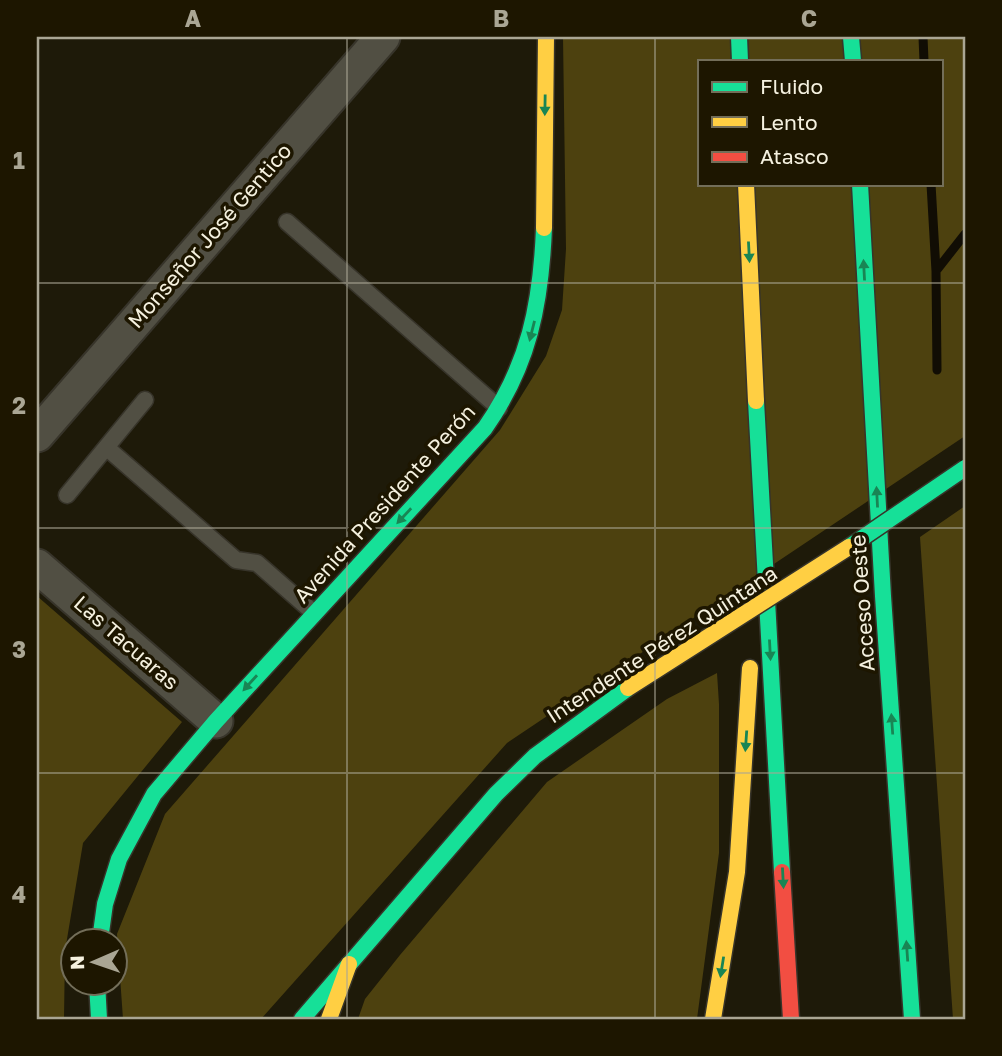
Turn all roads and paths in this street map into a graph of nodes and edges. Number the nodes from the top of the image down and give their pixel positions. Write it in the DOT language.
graph roads {
  1 [pos="383,37"];
  2 [pos="546,37"];
  3 [pos="739,37"];
  4 [pos="851,37"];
  5 [pos="740,60"];
  6 [pos="852,60"];
  7 [pos="746,186"];
  8 [pos="860,186"];
  9 [pos="287,222"];
  10 [pos="145,401"];
  11 [pos="499,408"];
  12 [pos="37,435"];
  13 [pos="107,448"];
  14 [pos="965,468"];
  15 [pos="67,495"];
  16 [pos="761,502"];
  17 [pos="37,566"];
  18 [pos="314,613"];
  19 [pos="753,625"];
  20 [pos="751,653"];
  21 [pos="216,721"];
  22 [pos="102,926"];
  23 [pos="349,964"];
  24 [pos="98,996"];
  25 [pos="99,1019"];
  26 [pos="302,1019"];
  27 [pos="329,1019"];
  28 [pos="713,1019"];
  29 [pos="792,1019"];
  30 [pos="912,1019"];
  1 -- 12 [label="street, Monseñor José Gentico"];
  2 -- 11 [label="main road, Avenida Presidente Perón, one-way"];
  3 -- 5 [label="main road"];
  4 -- 6 [label="main road"];
  7 -- 16 [label="main road, one-way"];
  30 -- 8 [label="main road, Acceso Oeste, one-way"];
  9 -- 11 [label="lane"];
  10 -- 13 [label="lane"];
  11 -- 18 [label="main road, Avenida Presidente Perón, one-way"];
  13 -- 15 [label="lane"];
  13 -- 18 [label="lane"];
  14 -- 23 [label="main road, Intendente Pérez Quintana, bridge"];
  16 -- 19 [label="main road"];
  16 -- 29 [label="main road, one-way"];
  17 -- 21 [label="street, Las Tacuaras"];
  18 -- 21 [label="main road, Avenida Presidente Perón, one-way"];
  20 -- 28 [label="main road, one-way"];
  21 -- 22 [label="main road, Avenida Presidente Perón"];
  23 -- 26 [label="main road, Intendente Pérez Quintana"];
  23 -- 27 [label="main road"];
  24 -- 25 [label="main road"];
}
